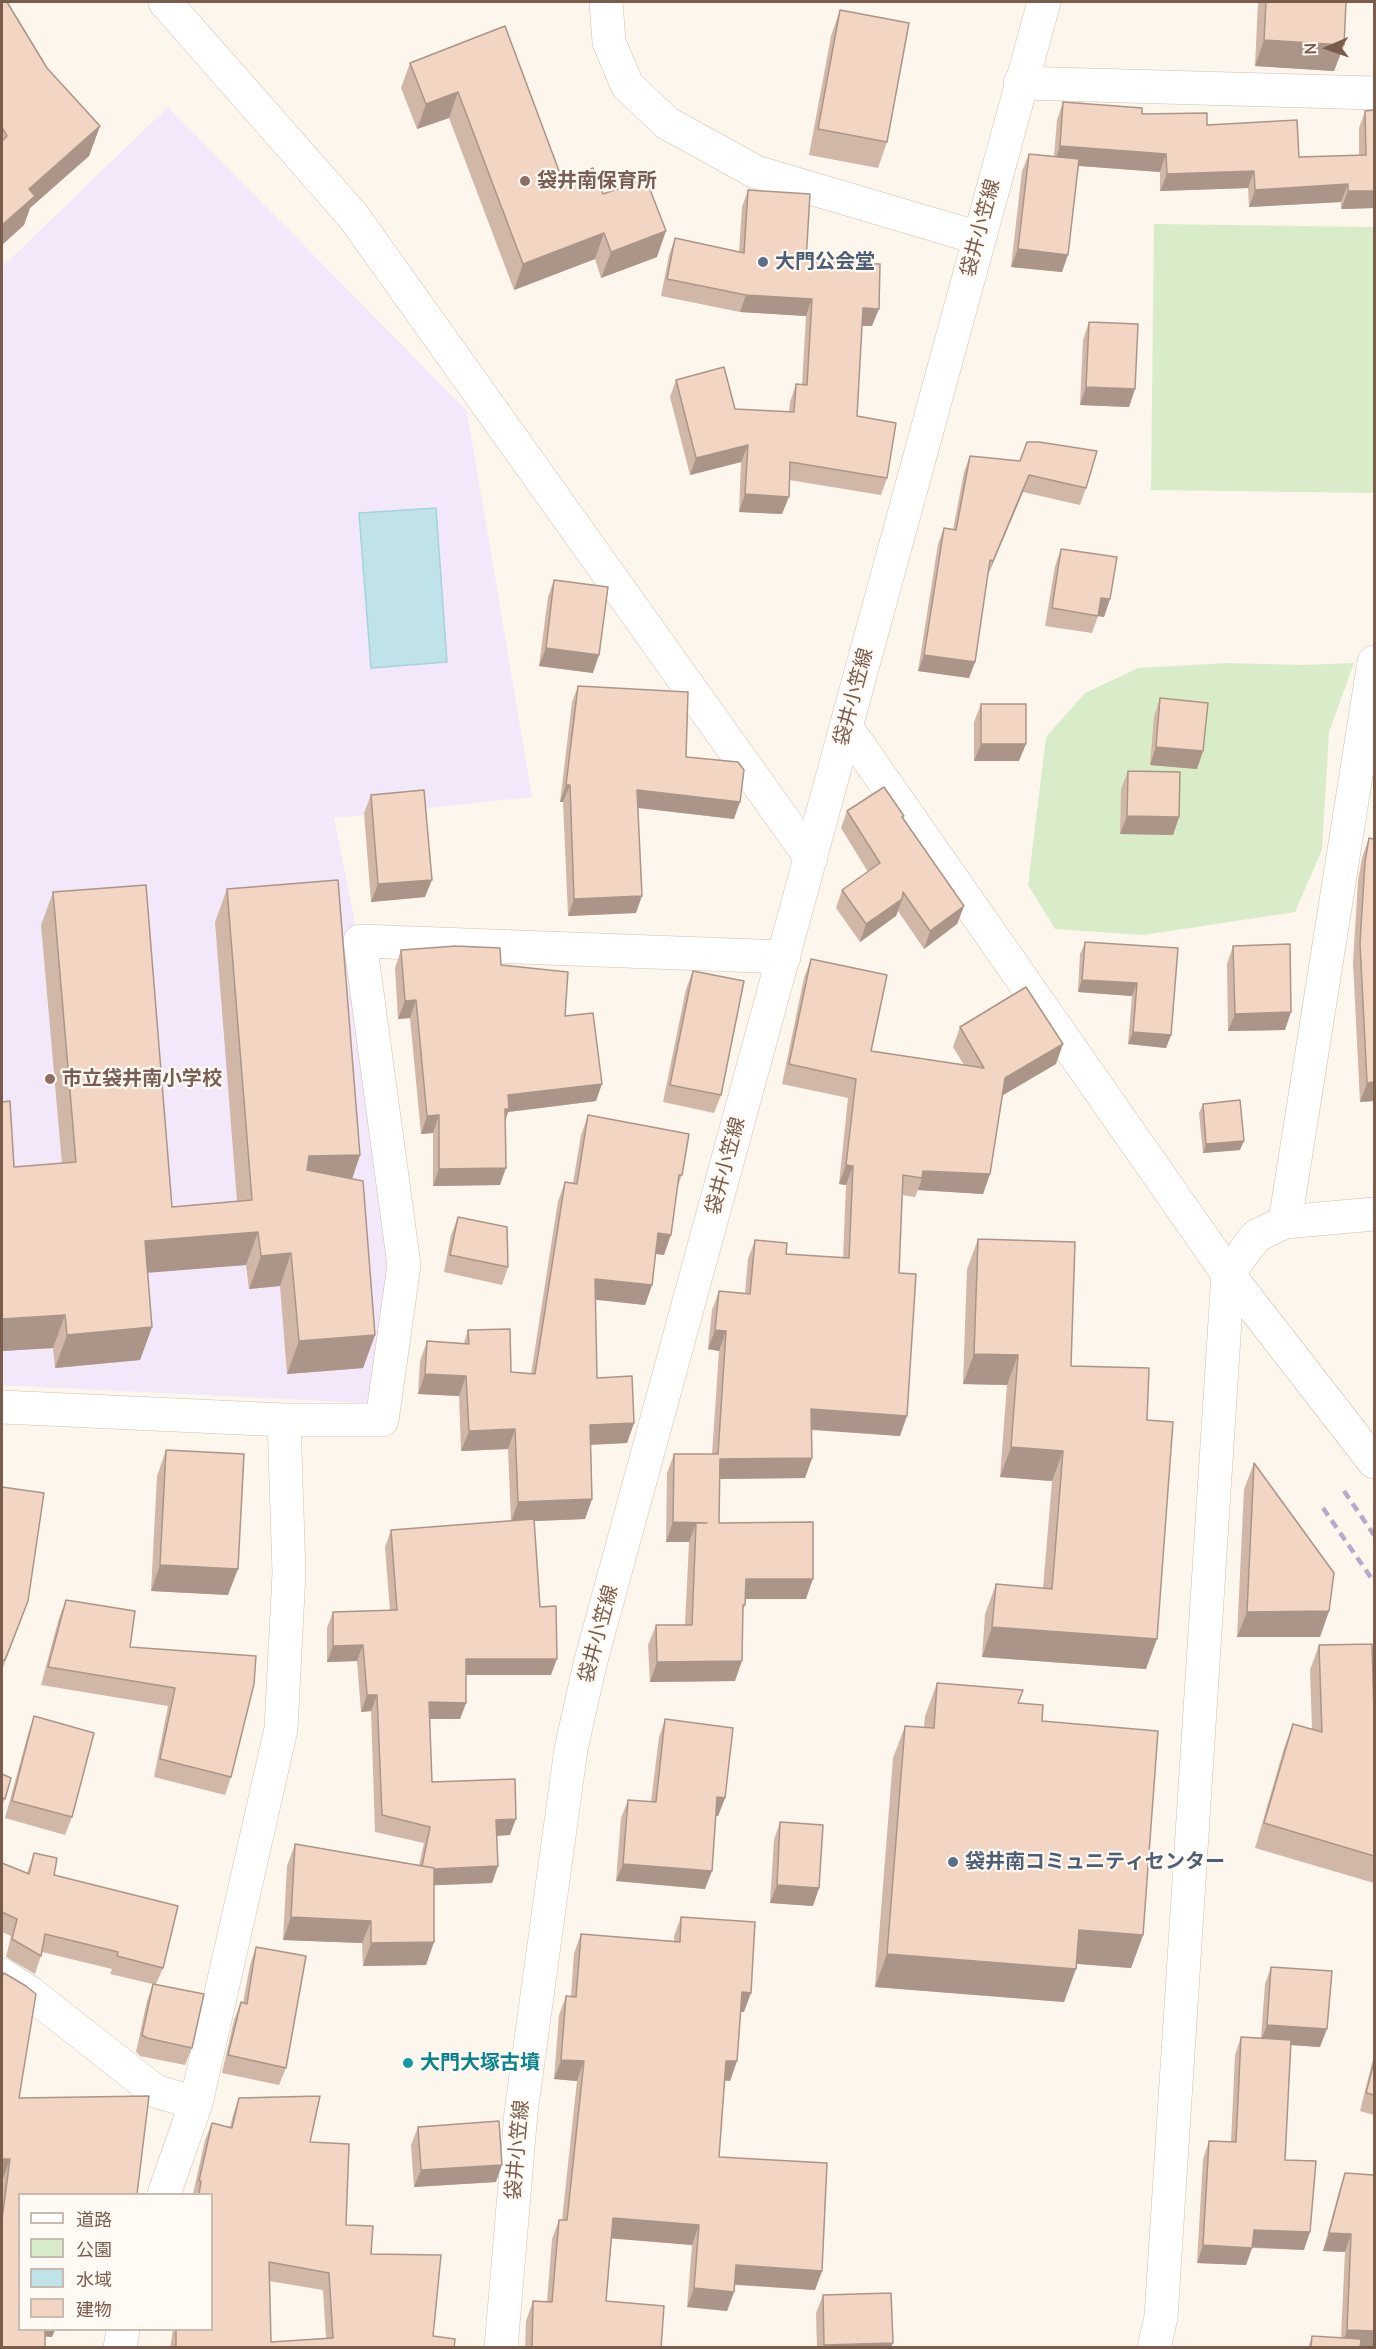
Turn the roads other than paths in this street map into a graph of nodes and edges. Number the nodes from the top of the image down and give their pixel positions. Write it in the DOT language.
graph roads {
  1 [pos="165,2"];
  2 [pos="606,2"];
  3 [pos="1044,2"];
  4 [pos="1020,83"];
  5 [pos="1374,93"];
  6 [pos="978,238"];
  7 [pos="1374,663"];
  8 [pos="846,727"];
  9 [pos="811,858"];
  10 [pos="784,957"];
  11 [pos="1374,1214"];
  12 [pos="1285,1222"];
  13 [pos="1228,1274"];
  14 [pos="2,1407"];
  15 [pos="284,1420"];
  16 [pos="1374,1462"];
  17 [pos="2,1975"];
  18 [pos="196,2103"];
  19 [pos="164,2193"];
  20 [pos="123,2331"];
  21 [pos="120,2348"];
  22 [pos="501,2348"];
  23 [pos="1154,2348"];
  1 -- 9 [label="street"];
  2 -- 6 [label="street"];
  3 -- 4 [label="street, 袋井小笠線"];
  4 -- 5 [label="street"];
  4 -- 6 [label="street, 袋井小笠線"];
  6 -- 8 [label="street, 袋井小笠線"];
  7 -- 12 [label="street"];
  8 -- 9 [label="street, 袋井小笠線"];
  8 -- 13 [label="street"];
  9 -- 10 [label="street, 袋井小笠線"];
  10 -- 15 [label="street"];
  10 -- 22 [label="street, 袋井小笠線"];
  11 -- 12 [label="street"];
  12 -- 13 [label="street"];
  13 -- 16 [label="street"];
  13 -- 23 [label="street"];
  14 -- 15 [label="street"];
  15 -- 18 [label="street"];
  17 -- 18 [label="street"];
  18 -- 19 [label="street"];
  20 -- 21 [label="street"];
}
